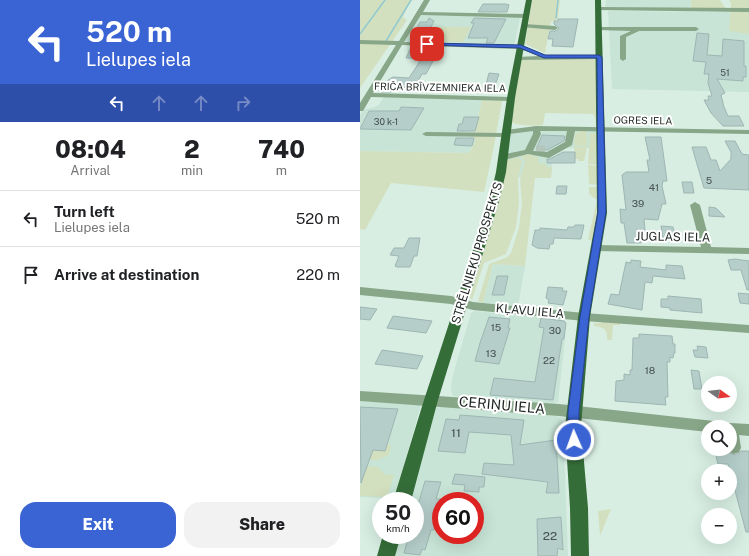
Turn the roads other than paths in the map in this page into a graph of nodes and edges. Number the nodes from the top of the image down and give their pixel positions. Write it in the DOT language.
graph roads {
  1 [pos="427,0"];
  2 [pos="529,0"];
  3 [pos="598,0"];
  4 [pos="598,9"];
  5 [pos="749,10"];
  6 [pos="420,13"];
  7 [pos="526,16"];
  8 [pos="523,25"];
  9 [pos="599,29"];
  10 [pos="696,29"];
  11 [pos="636,31"];
  12 [pos="555,35"];
  13 [pos="360,42"];
  14 [pos="401,43"];
  15 [pos="521,47"];
  16 [pos="544,56"];
  17 [pos="599,57"];
  18 [pos="519,58"];
  19 [pos="623,59"];
  20 [pos="368,95"];
  21 [pos="511,98"];
  22 [pos="360,109"];
  23 [pos="601,129"];
  24 [pos="507,130"];
  25 [pos="536,131"];
  26 [pos="571,131"];
  27 [pos="749,132"];
  28 [pos="426,134"];
  29 [pos="532,150"];
  30 [pos="504,157"];
  31 [pos="696,205"];
  32 [pos="596,248"];
  33 [pos="706,250"];
  34 [pos="749,251"];
  35 [pos="360,291"];
  36 [pos="462,303"];
  37 [pos="584,317"];
  38 [pos="749,329"];
  39 [pos="360,396"];
  40 [pos="431,400"];
  41 [pos="573,412"];
  42 [pos="701,426"];
  43 [pos="737,429"];
  44 [pos="749,430"];
  45 [pos="405,492"];
  46 [pos="389,544"];
  47 [pos="386,556"];
  48 [pos="580,556"];
  1 -- 6 [label="street"];
  2 -- 7 [label="main road, STRĒLNIEKU PROSPEKTS"];
  3 -- 4 [label="main road"];
  4 -- 5 [label="street"];
  4 -- 9 [label="main road"];
  6 -- 7 [label="street"];
  6 -- 14 [label="street"];
  7 -- 8 [label="main road, STRĒLNIEKU PROSPEKTS"];
  8 -- 12 [label="street"];
  8 -- 15 [label="main road, STRĒLNIEKU PROSPEKTS"];
  9 -- 11 [label="street"];
  9 -- 17 [label="main road"];
  10 -- 11 [label="street"];
  11 -- 19 [label="street"];
  13 -- 14 [label="street"];
  14 -- 15 [label="street"];
  14 -- 20 [label="street"];
  15 -- 16 [label="street"];
  15 -- 18 [label="main road, STRĒLNIEKU PROSPEKTS"];
  16 -- 17 [label="street"];
  16 -- 18 [label="street"];
  17 -- 23 [label="main road"];
  18 -- 21 [label="main road, STRĒLNIEKU PROSPEKTS"];
  20 -- 21 [label="street, FRIČA BRĪVZEMNIEKA IELA"];
  20 -- 22 [label="street"];
  21 -- 24 [label="main road, STRĒLNIEKU PROSPEKTS"];
  23 -- 26 [label="street, OGRES IELA"];
  23 -- 27 [label="street, OGRES IELA"];
  23 -- 32 [label="main road"];
  24 -- 25 [label="street"];
  24 -- 28 [label="street"];
  24 -- 30 [label="main road, STRĒLNIEKU PROSPEKTS"];
  25 -- 26 [label="street, OGRES IELA"];
  25 -- 29 [label="street"];
  26 -- 29 [label="street"];
  29 -- 30 [label="street"];
  30 -- 36 [label="main road, STRĒLNIEKU PROSPEKTS"];
  31 -- 33 [label="street"];
  32 -- 33 [label="street, JUGLAS IELA"];
  32 -- 37 [label="main road"];
  33 -- 34 [label="street, JUGLAS IELA"];
  35 -- 36 [label="street, KĻAVU IELA"];
  36 -- 37 [label="street, KĻAVU IELA"];
  36 -- 40 [label="main road, STRĒLNIEKU PROSPEKTS"];
  37 -- 38 [label="street, KĻAVU IELA"];
  37 -- 41 [label="main road"];
  39 -- 40 [label="street, CERIŅU IELA"];
  40 -- 41 [label="street, CERIŅU IELA"];
  40 -- 45 [label="main road, STRĒLNIEKU PROSPEKTS"];
  41 -- 42 [label="street, CERIŅU IELA"];
  41 -- 48 [label="main road"];
  43 -- 44 [label="street"];
  46 -- 47 [label="main road"];
}
